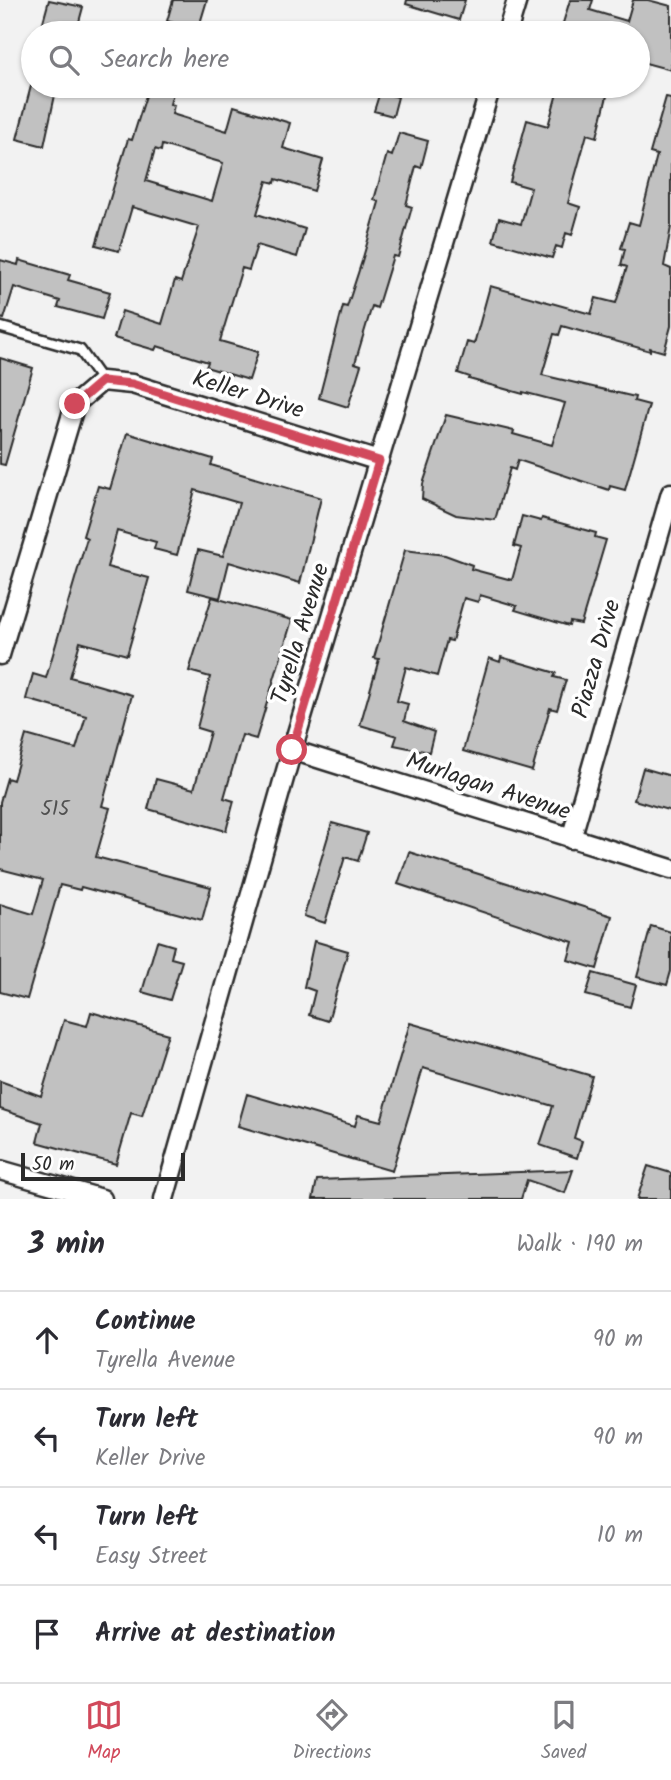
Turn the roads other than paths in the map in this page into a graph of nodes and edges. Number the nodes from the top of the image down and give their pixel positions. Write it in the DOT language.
graph roads {
  1 [pos="517,0"];
  2 [pos="511,21"];
  3 [pos="487,98"];
  4 [pos="0,327"];
  5 [pos="102,381"];
  6 [pos="379,461"];
  7 [pos="671,494"];
  8 [pos="0,655"];
  9 [pos="292,750"];
  10 [pos="571,839"];
  11 [pos="671,869"];
  12 [pos="0,1170"];
  13 [pos="102,1199"];
  14 [pos="164,1199"];
  1 -- 2 [label="street"];
  3 -- 6 [label="street, Tyrella Avenue"];
  4 -- 5 [label="lane"];
  5 -- 6 [label="street, Keller Drive"];
  5 -- 8 [label="street"];
  6 -- 9 [label="street, Tyrella Avenue"];
  7 -- 10 [label="street, Piazza Drive"];
  9 -- 10 [label="street, Murlagan Avenue"];
  9 -- 14 [label="street, Tyrella Avenue"];
  10 -- 11 [label="street, Murlagan Avenue"];
  12 -- 13 [label="street"];
}
